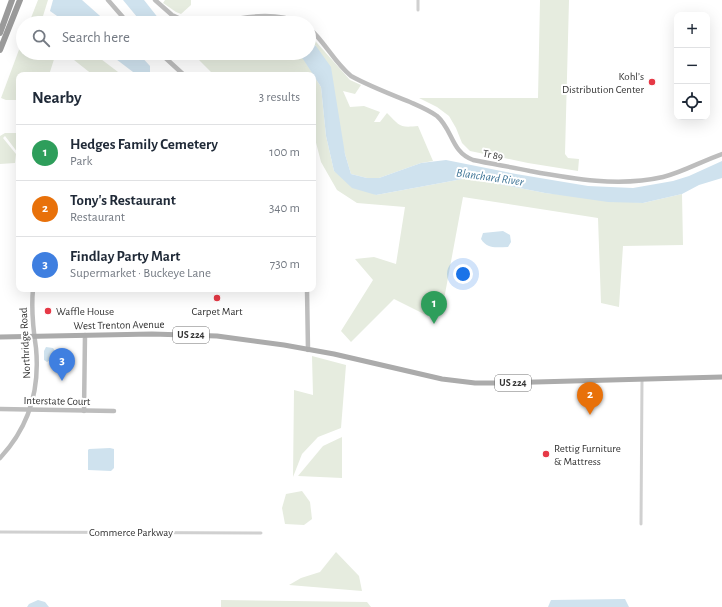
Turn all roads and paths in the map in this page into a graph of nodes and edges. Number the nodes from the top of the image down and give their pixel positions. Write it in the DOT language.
graph roads {
  1 [pos="12,0"];
  2 [pos="20,0"];
  3 [pos="155,0"];
  4 [pos="418,0"];
  5 [pos="109,2"];
  6 [pos="418,10"];
  7 [pos="122,16"];
  8 [pos="174,16"];
  9 [pos="0,33"];
  10 [pos="316,35"];
  11 [pos="0,50"];
  12 [pos="168,60"];
  13 [pos="181,72"];
  14 [pos="722,154"];
  15 [pos="33,292"];
  16 [pos="307,292"];
  17 [pos="85,335"];
  18 [pos="34,336"];
  19 [pos="0,337"];
  20 [pos="308,350"];
  21 [pos="722,378"];
  22 [pos="642,380"];
  23 [pos="0,410"];
  24 [pos="30,410"];
  25 [pos="84,411"];
  26 [pos="114,411"];
  27 [pos="0,458"];
  28 [pos="641,524"];
  29 [pos="0,532"];
  30 [pos="261,533"];
  1 -- 9 [label="highway"];
  2 -- 11 [label="highway"];
  3 -- 8 [label="street"];
  4 -- 6 [label="street"];
  5 -- 7 [label="street"];
  10 -- 14 [label="street, Tr 89"];
  12 -- 13 [label="street"];
  15 -- 18 [label="street, Northridge Road"];
  16 -- 20 [label="street"];
  17 -- 18 [label="main road, West Trenton Avenue / US 224"];
  17 -- 20 [label="main road, West Trenton Avenue / US 224"];
  17 -- 25 [label="street"];
  18 -- 19 [label="main road, West Trenton Avenue / US 224"];
  18 -- 24 [label="street, Northridge Road"];
  20 -- 22 [label="main road, US 224"];
  21 -- 22 [label="main road, US 224"];
  22 -- 28 [label="street"];
  23 -- 24 [label="street, Interstate Court"];
  24 -- 25 [label="street, Interstate Court"];
  24 -- 27 [label="street, Northridge Road"];
  25 -- 26 [label="street, Interstate Court"];
  29 -- 30 [label="street, Commerce Parkway"];
}
